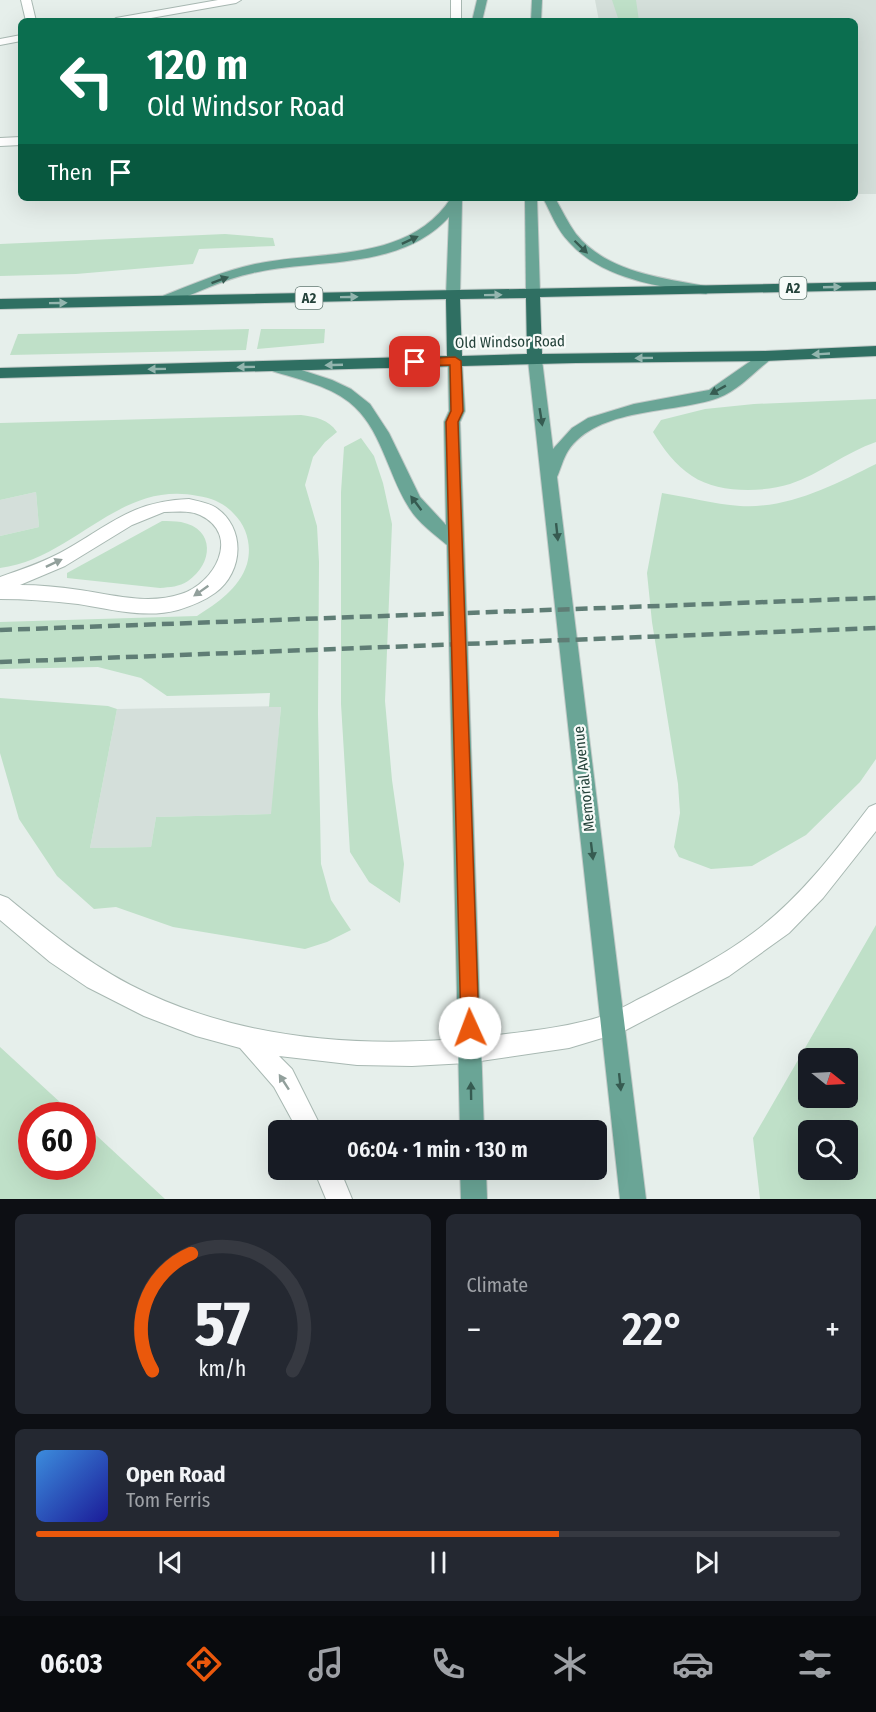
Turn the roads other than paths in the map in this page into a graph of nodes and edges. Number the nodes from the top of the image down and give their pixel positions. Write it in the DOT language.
graph roads {
  1 [pos="26,0"];
  2 [pos="236,0"];
  3 [pos="456,0"];
  4 [pos="482,0"];
  5 [pos="537,0"];
  6 [pos="30,18"];
  7 [pos="144,18"];
  8 [pos="456,18"];
  9 [pos="478,18"];
  10 [pos="536,18"];
  11 [pos="18,39"];
  12 [pos="0,42"];
  13 [pos="18,141"];
  14 [pos="0,142"];
  15 [pos="454,201"];
  16 [pos="456,201"];
  17 [pos="531,201"];
  18 [pos="551,201"];
  19 [pos="876,286"];
  20 [pos="710,290"];
  21 [pos="534,294"];
  22 [pos="453,296"];
  23 [pos="165,300"];
  24 [pos="0,304"];
  25 [pos="876,351"];
  26 [pos="765,356"];
  27 [pos="535,360"];
  28 [pos="455,361"];
  29 [pos="277,367"];
  30 [pos="0,373"];
  31 [pos="550,474"];
  32 [pos="457,544"];
  33 [pos="0,585"];
  34 [pos="0,592"];
  35 [pos="876,814"];
  36 [pos="0,893"];
  37 [pos="6,910"];
  38 [pos="614,1024"];
  39 [pos="248,1039"];
  40 [pos="470,1051"];
  41 [pos="305,1120"];
  42 [pos="472,1120"];
  43 [pos="331,1180"];
  44 [pos="473,1180"];
  45 [pos="339,1199"];
  46 [pos="474,1199"];
  47 [pos="633,1199"];
  1 -- 6 [label="street"];
  2 -- 7 [label="street"];
  3 -- 8 [label="street"];
  4 -- 9 [label="main road"];
  5 -- 10 [label="main road"];
  11 -- 12 [label="street"];
  13 -- 14 [label="street"];
  23 -- 15 [label="main road, one-way"];
  16 -- 22 [label="main road"];
  17 -- 21 [label="main road"];
  18 -- 20 [label="main road, one-way"];
  20 -- 19 [label="highway, A2, one-way"];
  20 -- 21 [label="highway, A2"];
  22 -- 21 [label="highway, A2, one-way"];
  21 -- 27 [label="highway"];
  23 -- 22 [label="highway, A2, one-way"];
  22 -- 28 [label="highway"];
  24 -- 23 [label="highway, A2, one-way"];
  25 -- 26 [label="highway, Old Windsor Road, one-way"];
  26 -- 27 [label="highway, Old Windsor Road, one-way"];
  26 -- 31 [label="main road, one-way"];
  27 -- 28 [label="highway, Old Windsor Road"];
  27 -- 31 [label="main road, Memorial Avenue, one-way"];
  28 -- 29 [label="highway, Old Windsor Road, one-way"];
  28 -- 32 [label="main road"];
  29 -- 30 [label="highway, Old Windsor Road, one-way"];
  32 -- 29 [label="main road, one-way"];
  31 -- 38 [label="main road, Memorial Avenue, one-way"];
  32 -- 40 [label="main road"];
  33 -- 34 [label="street, one-way"];
  35 -- 38 [label="street"];
  36 -- 37 [label="street"];
  37 -- 39 [label="street"];
  38 -- 40 [label="street"];
  38 -- 47 [label="main road, Memorial Avenue, one-way"];
  39 -- 40 [label="street"];
  41 -- 39 [label="street, one-way"];
  42 -- 40 [label="main road, one-way"];
  43 -- 45 [label="street"];
  44 -- 46 [label="main road"];
}
